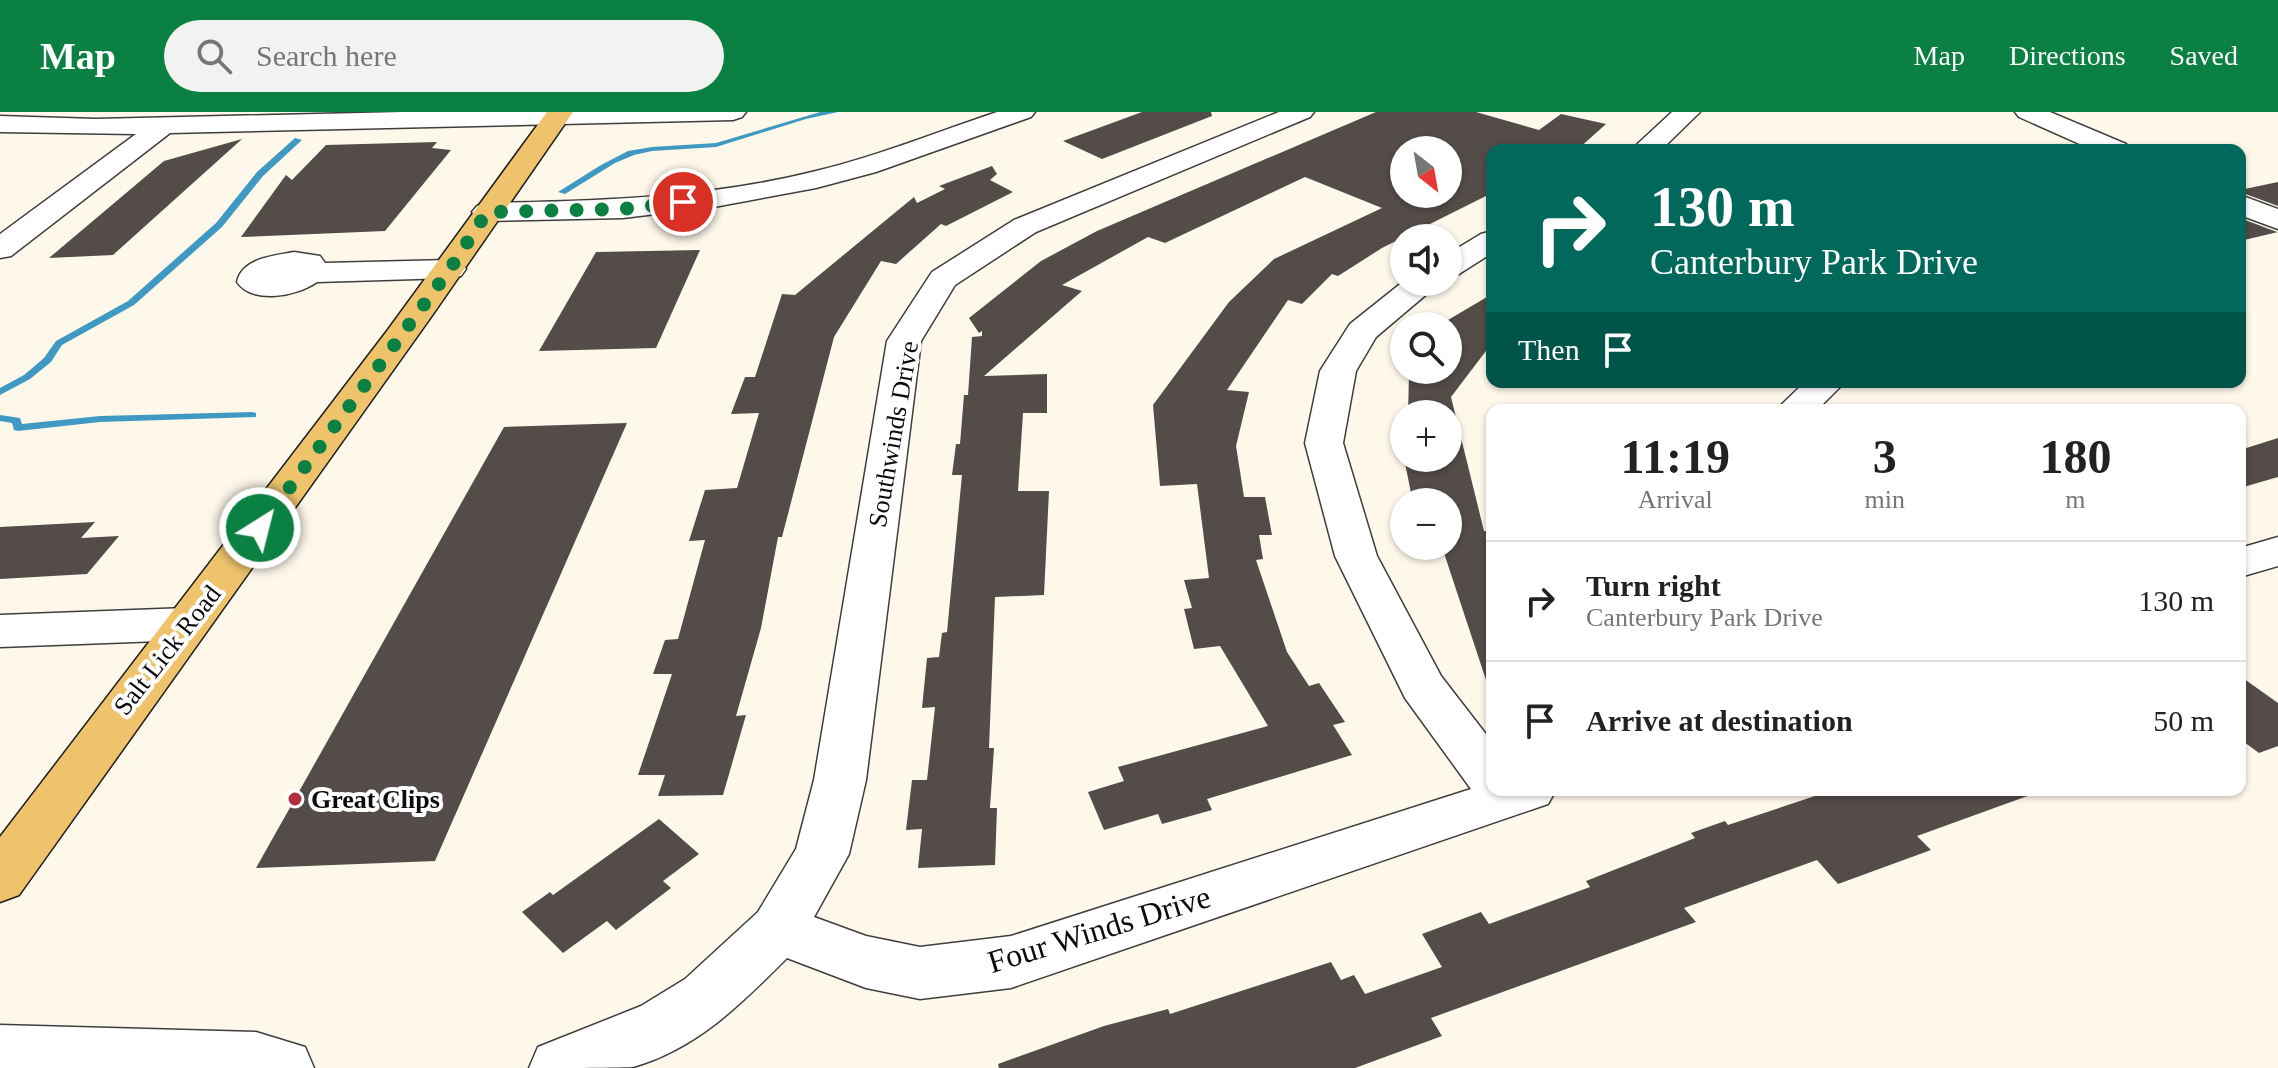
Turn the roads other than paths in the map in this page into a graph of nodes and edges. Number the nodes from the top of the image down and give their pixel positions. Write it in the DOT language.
graph roads {
  1 [pos="733,112"];
  2 [pos="1022,112"];
  3 [pos="1301,112"];
  4 [pos="1687,112"];
  5 [pos="2028,112"];
  6 [pos="558,115"];
  7 [pos="172,119"];
  8 [pos="0,124"];
  9 [pos="1652,144"];
  10 [pos="2102,144"];
  11 [pos="2246,207"];
  12 [pos="487,212"];
  13 [pos="2278,220"];
  14 [pos="1486,244"];
  15 [pos="0,249"];
  16 [pos="1462,258"];
  17 [pos="450,269"];
  18 [pos="310,273"];
  19 [pos="1404,296"];
  20 [pos="1820,388"];
  21 [pos="1802,404"];
  22 [pos="2278,551"];
  23 [pos="2246,561"];
  24 [pos="187,624"];
  25 [pos="0,631"];
  26 [pos="1486,764"];
  27 [pos="1487,796"];
  28 [pos="0,879"];
  29 [pos="778,929"];
  30 [pos="0,1054"];
  31 [pos="283,1068"];
  32 [pos="560,1068"];
  1 -- 6 [label="street"];
  2 -- 12 [label="street"];
  3 -- 29 [label="street, Southwinds Drive"];
  4 -- 9 [label="street"];
  5 -- 10 [label="street"];
  6 -- 7 [label="street"];
  6 -- 12 [label="main road, Salt Lick Road"];
  7 -- 8 [label="street"];
  7 -- 15 [label="street"];
  11 -- 13 [label="street"];
  12 -- 17 [label="main road, Salt Lick Road"];
  14 -- 16 [label="street"];
  17 -- 18 [label="street"];
  17 -- 24 [label="main road, Salt Lick Road"];
  19 -- 26 [label="street"];
  20 -- 21 [label="street"];
  22 -- 23 [label="street"];
  24 -- 25 [label="street"];
  24 -- 28 [label="main road, Salt Lick Road"];
  27 -- 29 [label="street, Four Winds Drive"];
  29 -- 32 [label="street"];
  30 -- 31 [label="street"];
}
